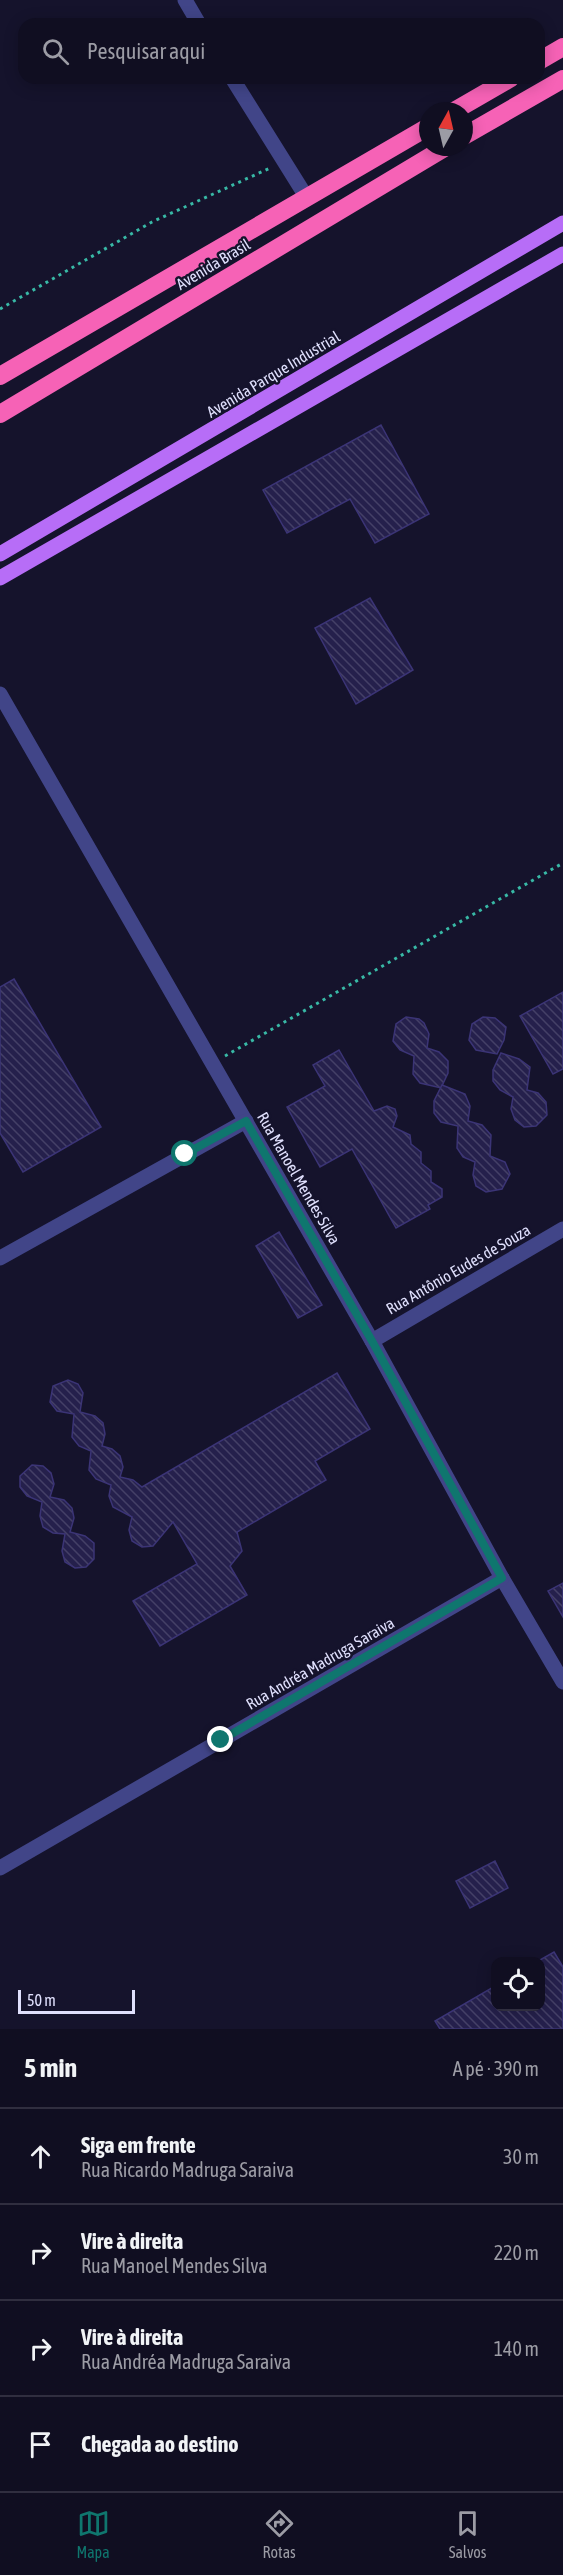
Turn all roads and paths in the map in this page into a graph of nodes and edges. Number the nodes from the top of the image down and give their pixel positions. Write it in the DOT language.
graph roads {
  1 [pos="185,0"];
  2 [pos="196,18"];
  3 [pos="563,47"];
  4 [pos="545,58"];
  5 [pos="563,79"];
  6 [pos="236,84"];
  7 [pos="501,84"];
  8 [pos="470,102"];
  9 [pos="473,131"];
  10 [pos="419,132"];
  11 [pos="431,156"];
  12 [pos="283,162"];
  13 [pos="307,198"];
  14 [pos="563,223"];
  15 [pos="563,254"];
  16 [pos="424,305"];
  17 [pos="0,309"];
  18 [pos="437,326"];
  19 [pos="0,376"];
  20 [pos="0,414"];
  21 [pos="210,432"];
  22 [pos="222,450"];
  23 [pos="0,554"];
  24 [pos="0,578"];
  25 [pos="0,694"];
  26 [pos="563,863"];
  27 [pos="213,1063"];
  28 [pos="246,1121"];
  29 [pos="563,1229"];
  30 [pos="0,1258"];
  31 [pos="372,1341"];
  32 [pos="502,1578"];
  33 [pos="563,1682"];
  34 [pos="0,1868"];
  1 -- 2 [label="street"];
  3 -- 4 [label="highway"];
  5 -- 9 [label="highway"];
  6 -- 12 [label="street"];
  7 -- 8 [label="highway"];
  10 -- 13 [label="highway, Avenida Brasil"];
  11 -- 20 [label="highway, Avenida Brasil"];
  12 -- 13 [label="street"];
  12 -- 17 [label="path"];
  13 -- 19 [label="highway, Avenida Brasil"];
  14 -- 16 [label="main road, Avenida Parque Industrial"];
  15 -- 18 [label="main road"];
  16 -- 18 [label="main road"];
  16 -- 21 [label="main road, Avenida Parque Industrial"];
  18 -- 22 [label="main road"];
  21 -- 22 [label="main road"];
  21 -- 23 [label="main road, Avenida Parque Industrial"];
  22 -- 24 [label="main road"];
  25 -- 27 [label="street, Rua Manoel Mendes Silva"];
  26 -- 27 [label="path"];
  27 -- 28 [label="street, Rua Manoel Mendes Silva"];
  28 -- 30 [label="street"];
  28 -- 31 [label="street, Rua Manoel Mendes Silva"];
  29 -- 31 [label="street, Rua Antônio Eudes de Souza"];
  31 -- 32 [label="street, Rua Manoel Mendes Silva"];
  32 -- 33 [label="street, Rua Manoel Mendes Silva"];
  32 -- 34 [label="street, Rua Andréa Madruga Saraiva"];
}
